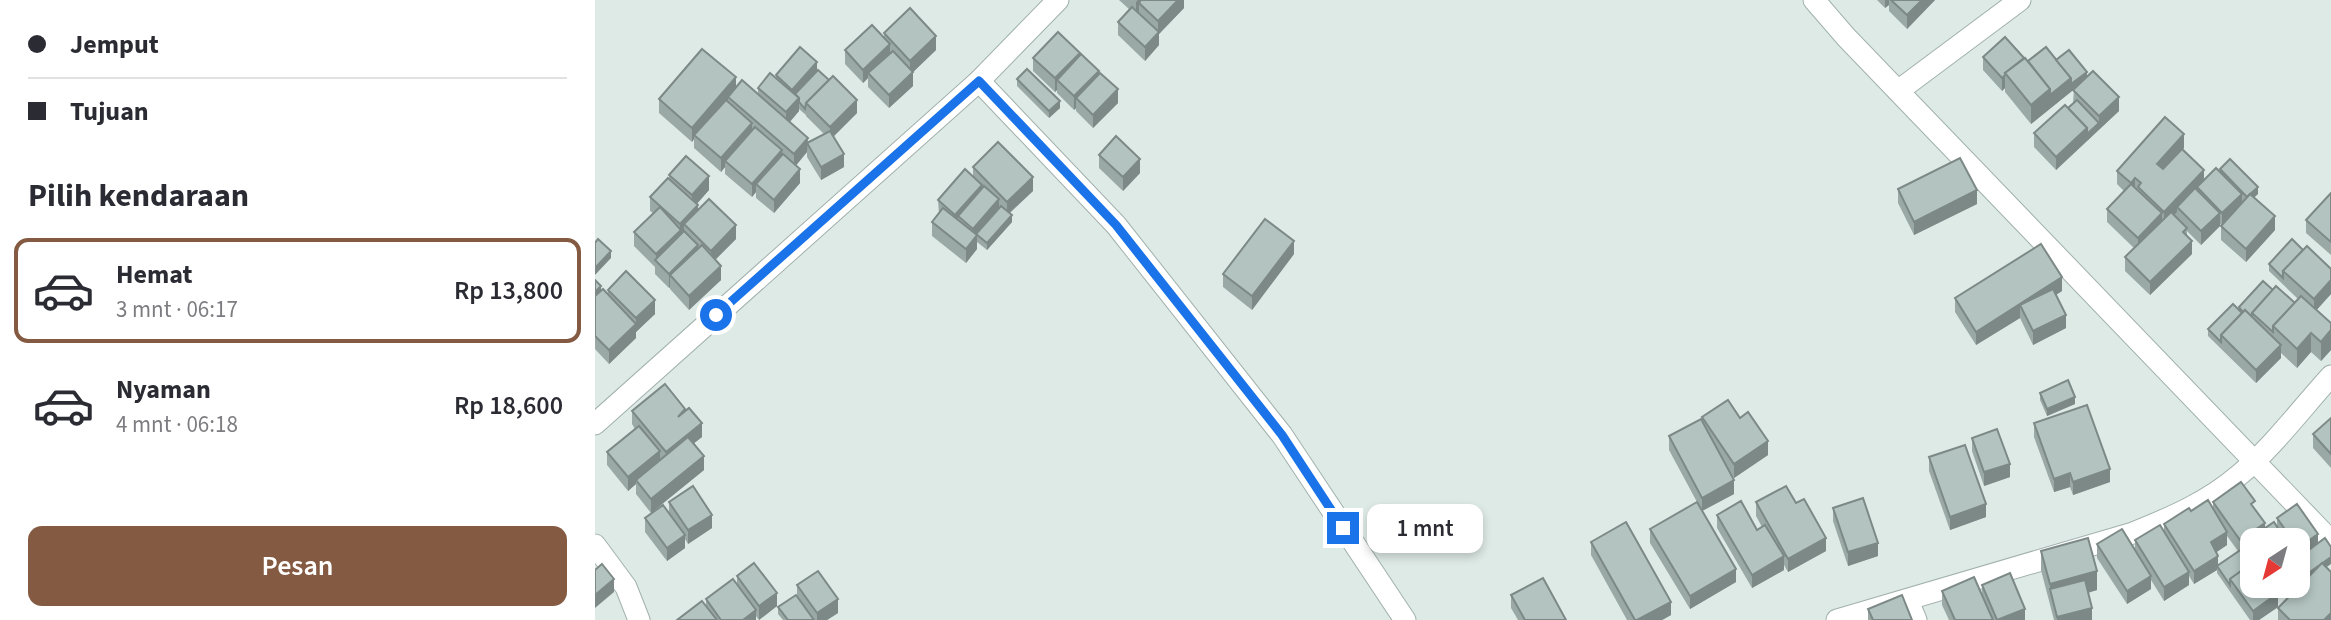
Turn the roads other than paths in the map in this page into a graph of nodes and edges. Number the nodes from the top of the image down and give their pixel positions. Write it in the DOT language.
graph roads {
  1 [pos="1058,0"];
  2 [pos="1814,0"];
  3 [pos="2020,0"];
  4 [pos="979,81"];
  5 [pos="1898,91"];
  6 [pos="2331,376"];
  7 [pos="595,424"];
  8 [pos="2255,461"];
  9 [pos="2331,541"];
  10 [pos="595,545"];
  11 [pos="1912,610"];
  12 [pos="639,620"];
  13 [pos="1405,620"];
  14 [pos="1837,620"];
  1 -- 4 [label="street"];
  2 -- 5 [label="street"];
  3 -- 5 [label="street"];
  4 -- 7 [label="street"];
  4 -- 13 [label="street"];
  5 -- 8 [label="street"];
  6 -- 8 [label="street"];
  8 -- 9 [label="street"];
  8 -- 11 [label="street"];
  10 -- 12 [label="street"];
  11 -- 14 [label="street"];
}
